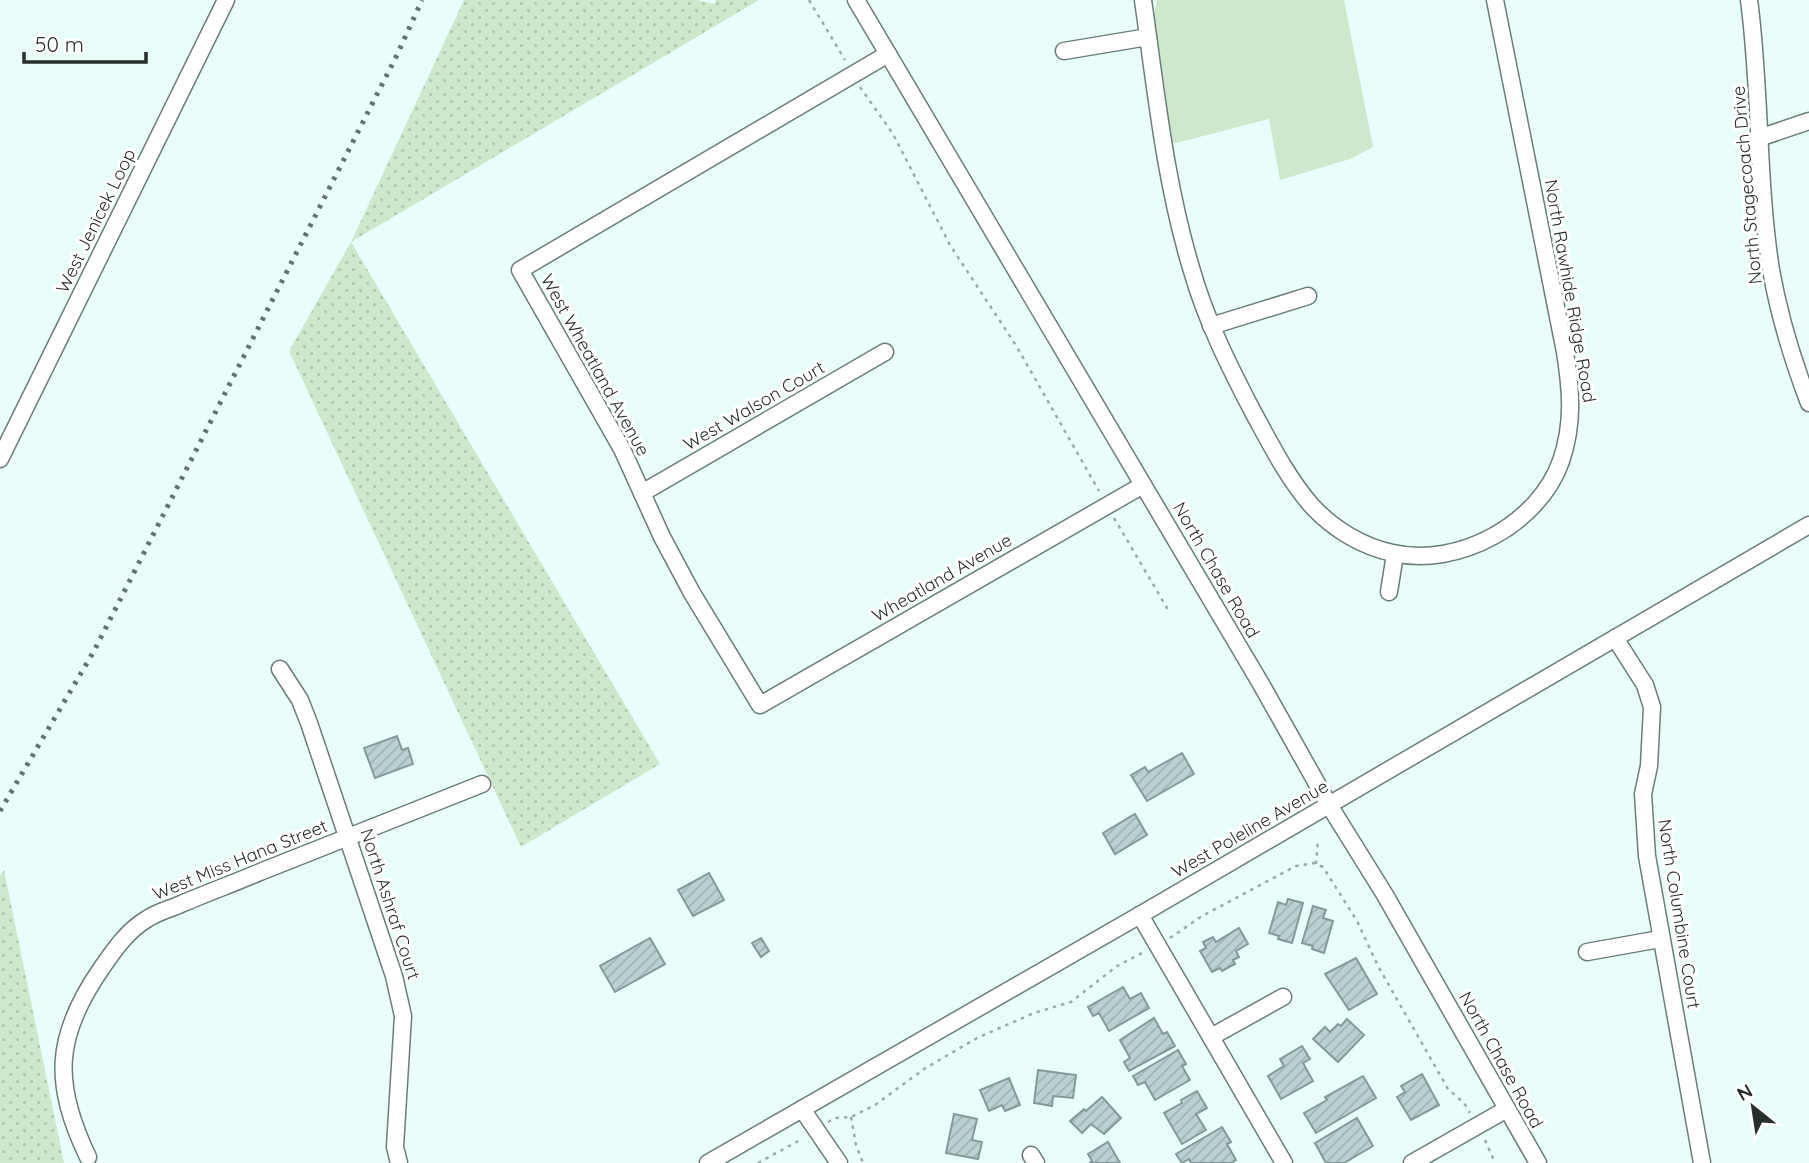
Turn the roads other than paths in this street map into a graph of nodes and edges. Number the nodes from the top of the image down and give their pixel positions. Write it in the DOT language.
graph roads {
  1 [pos="226,0"];
  2 [pos="856,0"];
  3 [pos="1143,0"];
  4 [pos="1496,0"];
  5 [pos="1749,0"];
  6 [pos="1148,37"];
  7 [pos="1064,51"];
  8 [pos="888,54"];
  9 [pos="1809,121"];
  10 [pos="1759,138"];
  11 [pos="1308,296"];
  12 [pos="1211,326"];
  13 [pos="885,352"];
  14 [pos="1802,365"];
  15 [pos="1809,403"];
  16 [pos="0,459"];
  17 [pos="1143,485"];
  18 [pos="642,493"];
  19 [pos="1809,525"];
  20 [pos="1395,554"];
  21 [pos="1389,592"];
  22 [pos="1615,638"];
  23 [pos="280,669"];
  24 [pos="760,705"];
  25 [pos="482,784"];
  26 [pos="1329,805"];
  27 [pos="349,837"];
  28 [pos="1140,915"];
  29 [pos="1660,939"];
  30 [pos="1587,952"];
  31 [pos="1283,997"];
  32 [pos="1211,1037"];
  33 [pos="802,1109"];
  34 [pos="1507,1109"];
  35 [pos="88,1157"];
  36 [pos="398,1163"];
  37 [pos="708,1163"];
  38 [pos="839,1163"];
  39 [pos="1284,1163"];
  40 [pos="1412,1163"];
  41 [pos="1538,1163"];
  42 [pos="1702,1163"];
  1 -- 16 [label="street, West Jenicek Loop"];
  2 -- 8 [label="street, North Chase Road"];
  3 -- 6 [label="street, North Rawhide Ridge Road"];
  4 -- 20 [label="street, North Rawhide Ridge Road"];
  5 -- 10 [label="street, North Stagecoach Drive"];
  6 -- 7 [label="street"];
  6 -- 12 [label="street, North Rawhide Ridge Road"];
  8 -- 17 [label="street, North Chase Road"];
  8 -- 18 [label="street, West Wheatland Avenue"];
  9 -- 10 [label="street"];
  10 -- 14 [label="street, North Stagecoach Drive"];
  11 -- 12 [label="street"];
  12 -- 20 [label="street, North Rawhide Ridge Road"];
  13 -- 18 [label="street, West Walson Court"];
  14 -- 15 [label="street, North Stagecoach Drive"];
  17 -- 24 [label="street, Wheatland Avenue"];
  17 -- 26 [label="street, North Chase Road"];
  18 -- 24 [label="street, West Wheatland Avenue"];
  19 -- 22 [label="street, West Poleline Avenue"];
  20 -- 21 [label="street"];
  22 -- 26 [label="street, West Poleline Avenue"];
  22 -- 29 [label="street, North Columbine Court"];
  23 -- 27 [label="street, North Ashraf Court"];
  25 -- 27 [label="street, West Miss Hana Street"];
  26 -- 28 [label="street, West Poleline Avenue"];
  26 -- 34 [label="street, North Chase Road"];
  27 -- 35 [label="street, West Miss Hana Street"];
  27 -- 36 [label="street, North Ashraf Court"];
  28 -- 32 [label="street"];
  28 -- 33 [label="street, West Poleline Avenue"];
  29 -- 30 [label="street"];
  29 -- 42 [label="street, North Columbine Court"];
  31 -- 32 [label="street"];
  32 -- 39 [label="street"];
  33 -- 37 [label="street, West Poleline Avenue"];
  33 -- 38 [label="street"];
  34 -- 40 [label="street"];
  34 -- 41 [label="street, North Chase Road"];
}
